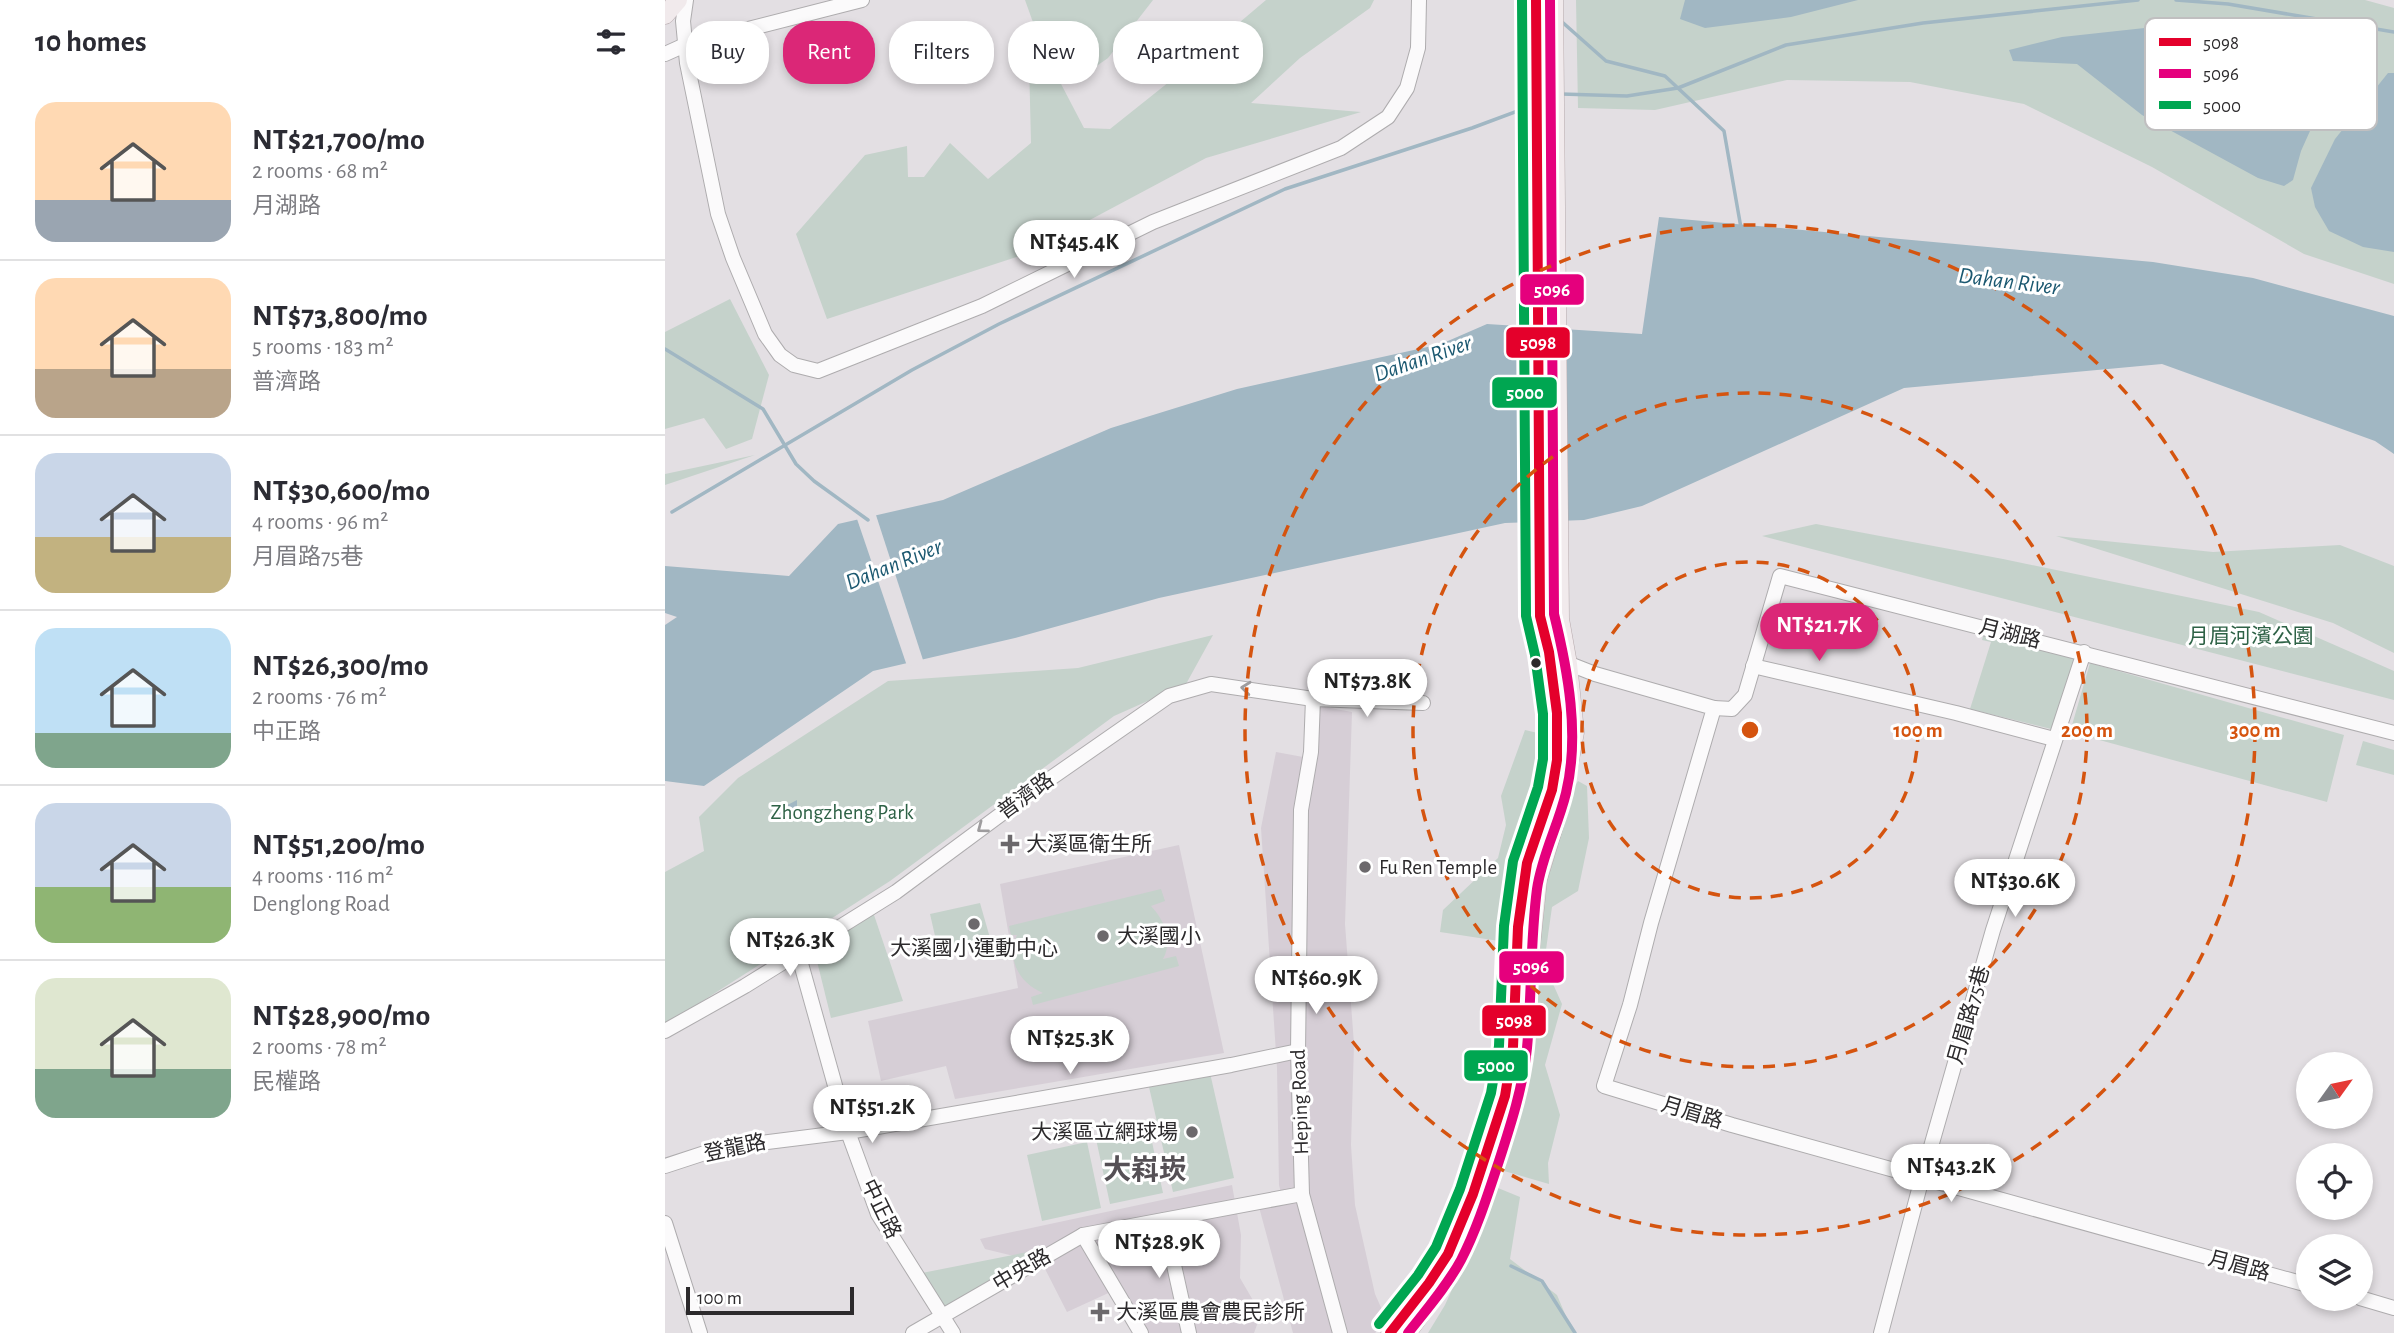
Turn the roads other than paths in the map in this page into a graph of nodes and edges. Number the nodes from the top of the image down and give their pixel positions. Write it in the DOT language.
graph roads {
  1 [pos="678,0"];
  2 [pos="686,0"];
  3 [pos="862,0"];
  4 [pos="1419,0"];
  5 [pos="1536,0"];
  6 [pos="1554,0"];
  7 [pos="665,15"];
  8 [pos="685,45"];
  9 [pos="665,54"];
  10 [pos="1549,652"];
  11 [pos="2084,653"];
  12 [pos="1568,664"];
  13 [pos="1753,666"];
  14 [pos="1313,699"];
  15 [pos="1423,703"];
  16 [pos="1714,708"];
  17 [pos="2394,733"];
  18 [pos="2054,739"];
  19 [pos="798,953"];
  20 [pos="665,1031"];
  21 [pos="1298,1051"];
  22 [pos="848,1132"];
  23 [pos="665,1166"];
  24 [pos="1922,1178"];
  25 [pos="1302,1194"];
  26 [pos="1164,1220"];
  27 [pos="665,1223"];
  28 [pos="1083,1235"];
  29 [pos="2296,1282"];
  30 [pos="2373,1302"];
  31 [pos="2394,1308"];
  32 [pos="941,1316"];
  33 [pos="700,1333"];
  34 [pos="913,1333"];
  35 [pos="953,1333"];
  36 [pos="1140,1333"];
  37 [pos="1189,1333"];
  38 [pos="1340,1333"];
  39 [pos="1391,1333"];
  40 [pos="1407,1333"];
  41 [pos="1881,1333"];
  1 -- 7 [label="main road"];
  2 -- 8 [label="street"];
  3 -- 8 [label="street"];
  4 -- 8 [label="street"];
  5 -- 10 [label="main road"];
  6 -- 12 [label="main road"];
  8 -- 9 [label="street"];
  10 -- 12 [label="street"];
  10 -- 39 [label="main road"];
  11 -- 13 [label="street, 月湖路"];
  11 -- 17 [label="street, 月湖路"];
  11 -- 18 [label="street, 月眉路75巷"];
  12 -- 16 [label="street"];
  12 -- 40 [label="main road"];
  13 -- 16 [label="street, 月湖路"];
  13 -- 18 [label="street"];
  14 -- 15 [label="street, 普濟路"];
  14 -- 19 [label="street, 普濟路, one-way"];
  14 -- 21 [label="street, Heping Road"];
  16 -- 24 [label="street, 月眉路"];
  18 -- 24 [label="street, 月眉路75巷"];
  19 -- 20 [label="street, 普濟路"];
  19 -- 22 [label="street, 中正路"];
  21 -- 22 [label="street, 登龍路"];
  21 -- 25 [label="street, Heping Road"];
  22 -- 23 [label="street, 登龍路"];
  22 -- 32 [label="street, 中正路"];
  24 -- 29 [label="street, 月眉路"];
  24 -- 41 [label="street, 月眉路75巷"];
  25 -- 26 [label="street, 中央路"];
  25 -- 38 [label="street, Heping Road"];
  26 -- 28 [label="street, 中央路"];
  26 -- 37 [label="street"];
  27 -- 33 [label="street"];
  28 -- 32 [label="street, 中央路"];
  28 -- 36 [label="street"];
  30 -- 31 [label="street"];
  32 -- 34 [label="street, 中央路"];
  32 -- 35 [label="street, 中正路"];
}
